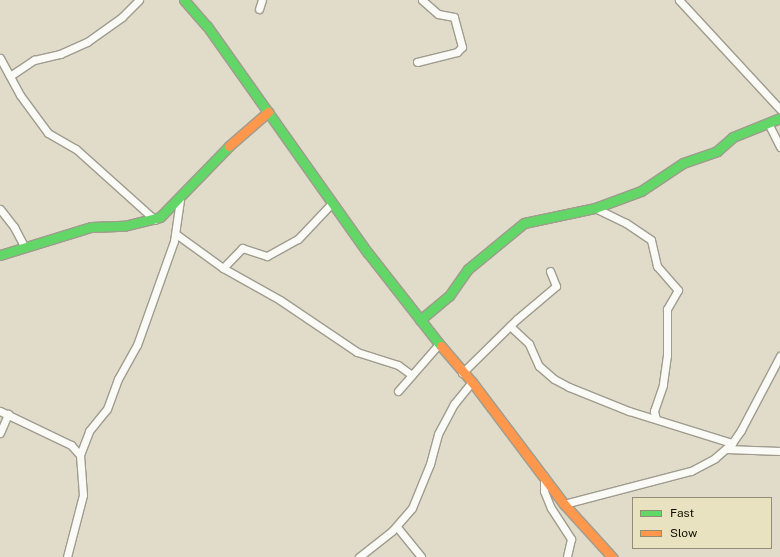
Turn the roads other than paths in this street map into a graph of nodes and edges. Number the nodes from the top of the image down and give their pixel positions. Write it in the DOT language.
graph roads {
  1 [pos="139,0"];
  2 [pos="184,0"];
  3 [pos="262,0"];
  4 [pos="422,0"];
  5 [pos="679,0"];
  6 [pos="259,9"];
  7 [pos="0,58"];
  8 [pos="417,62"];
  9 [pos="10,76"];
  10 [pos="780,109"];
  11 [pos="268,112"];
  12 [pos="780,118"];
  13 [pos="768,123"];
  14 [pos="780,148"];
  15 [pos="180,200"];
  16 [pos="332,203"];
  17 [pos="595,208"];
  18 [pos="0,209"];
  19 [pos="155,220"];
  20 [pos="176,234"];
  21 [pos="24,246"];
  22 [pos="0,255"];
  23 [pos="223,268"];
  24 [pos="550,271"];
  25 [pos="420,320"];
  26 [pos="510,326"];
  27 [pos="439,344"];
  28 [pos="780,356"];
  29 [pos="462,373"];
  30 [pos="412,375"];
  31 [pos="472,382"];
  32 [pos="398,391"];
  33 [pos="0,411"];
  34 [pos="8,414"];
  35 [pos="656,419"];
  36 [pos="0,433"];
  37 [pos="732,443"];
  38 [pos="726,449"];
  39 [pos="780,451"];
  40 [pos="80,455"];
  41 [pos="544,476"];
  42 [pos="564,504"];
  43 [pos="397,527"];
  44 [pos="67,557"];
  45 [pos="359,557"];
  46 [pos="421,557"];
  47 [pos="567,557"];
  48 [pos="612,557"];
  1 -- 9 [label="street"];
  2 -- 11 [label="street"];
  3 -- 6 [label="street"];
  4 -- 8 [label="street"];
  5 -- 10 [label="street"];
  7 -- 9 [label="street"];
  9 -- 19 [label="street"];
  11 -- 15 [label="street"];
  11 -- 16 [label="street"];
  12 -- 13 [label="street"];
  13 -- 14 [label="street"];
  13 -- 17 [label="street"];
  15 -- 19 [label="street"];
  15 -- 20 [label="street"];
  16 -- 23 [label="street"];
  16 -- 25 [label="street"];
  17 -- 25 [label="street"];
  17 -- 35 [label="street"];
  18 -- 21 [label="street"];
  19 -- 21 [label="street"];
  20 -- 23 [label="street"];
  20 -- 40 [label="street"];
  21 -- 22 [label="street"];
  23 -- 30 [label="street"];
  24 -- 26 [label="street"];
  25 -- 27 [label="street"];
  26 -- 29 [label="street"];
  26 -- 35 [label="street"];
  27 -- 29 [label="street"];
  27 -- 30 [label="street"];
  28 -- 37 [label="street"];
  29 -- 31 [label="street"];
  30 -- 32 [label="street"];
  31 -- 41 [label="street"];
  31 -- 43 [label="street"];
  33 -- 34 [label="street"];
  34 -- 36 [label="street"];
  34 -- 40 [label="street"];
  35 -- 37 [label="street"];
  37 -- 38 [label="street"];
  38 -- 39 [label="street"];
  38 -- 42 [label="street"];
  40 -- 44 [label="street"];
  41 -- 42 [label="street"];
  41 -- 47 [label="street"];
  42 -- 48 [label="street"];
  43 -- 45 [label="street"];
  43 -- 46 [label="street"];
}
